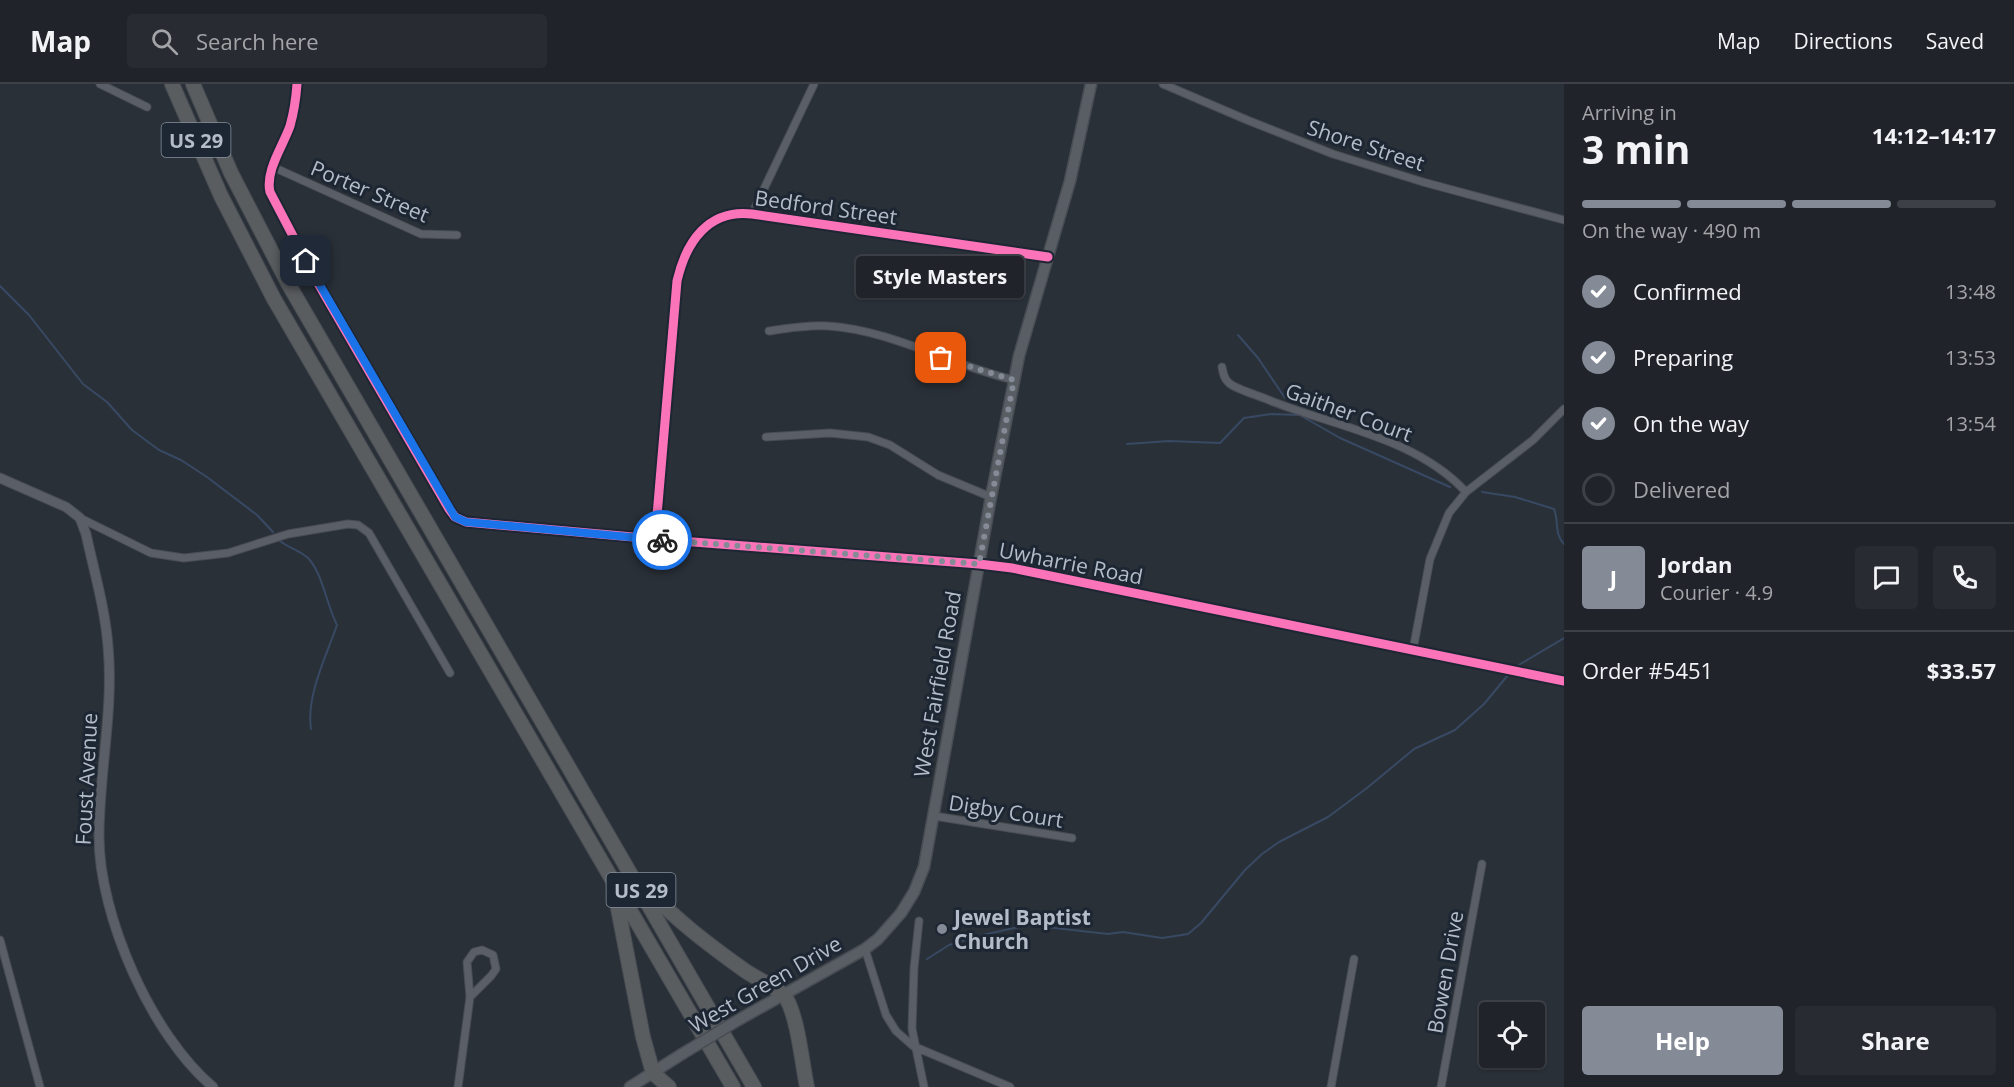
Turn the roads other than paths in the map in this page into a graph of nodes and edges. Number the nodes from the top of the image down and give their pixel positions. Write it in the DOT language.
graph roads {
  1 [pos="100,84"];
  2 [pos="172,84"];
  3 [pos="193,84"];
  4 [pos="297,84"];
  5 [pos="814,84"];
  6 [pos="1091,84"];
  7 [pos="1163,84"];
  8 [pos="147,107"];
  9 [pos="273,167"];
  10 [pos="752,214"];
  11 [pos="1564,220"];
  12 [pos="457,235"];
  13 [pos="1048,257"];
  14 [pos="769,331"];
  15 [pos="1222,367"];
  16 [pos="1014,380"];
  17 [pos="1564,409"];
  18 [pos="766,437"];
  19 [pos="0,478"];
  20 [pos="1466,492"];
  21 [pos="991,497"];
  22 [pos="80,518"];
  23 [pos="655,539"];
  24 [pos="979,564"];
  25 [pos="1413,650"];
  26 [pos="450,673"];
  27 [pos="1564,681"];
  28 [pos="934,816"];
  29 [pos="1072,838"];
  30 [pos="1482,864"];
  31 [pos="630,872"];
  32 [pos="612,878"];
  33 [pos="908,903"];
  34 [pos="919,921"];
  35 [pos="0,940"];
  36 [pos="866,949"];
  37 [pos="1354,959"];
  38 [pos="784,995"];
  39 [pos="470,997"];
  40 [pos="915,1047"];
  41 [pos="653,1072"];
  42 [pos="40,1087"];
  43 [pos="213,1087"];
  44 [pos="458,1087"];
  45 [pos="630,1087"];
  46 [pos="669,1087"];
  47 [pos="734,1087"];
  48 [pos="754,1087"];
  49 [pos="807,1087"];
  50 [pos="924,1087"];
  51 [pos="1010,1087"];
  52 [pos="1331,1087"];
  53 [pos="1441,1087"];
  1 -- 8 [label="street"];
  2 -- 32 [label="highway, US 29"];
  3 -- 31 [label="highway, US 29"];
  4 -- 9 [label="street"];
  5 -- 10 [label="street"];
  6 -- 13 [label="main road, West Fairfield Road"];
  7 -- 11 [label="street, Shore Street"];
  9 -- 12 [label="street, Porter Street"];
  9 -- 23 [label="street, Uwharrie Road"];
  10 -- 13 [label="street, Bedford Street"];
  10 -- 23 [label="street, Bedford Street"];
  13 -- 16 [label="main road, West Fairfield Road"];
  14 -- 16 [label="street"];
  15 -- 20 [label="street, Gaither Court"];
  16 -- 21 [label="main road, West Fairfield Road"];
  17 -- 20 [label="street"];
  18 -- 21 [label="street"];
  19 -- 22 [label="street"];
  20 -- 25 [label="street"];
  21 -- 24 [label="main road, West Fairfield Road"];
  22 -- 26 [label="street"];
  22 -- 43 [label="street, Foust Avenue"];
  23 -- 24 [label="street, Uwharrie Road"];
  24 -- 25 [label="street, Uwharrie Road"];
  24 -- 28 [label="main road, West Fairfield Road"];
  25 -- 27 [label="street, Uwharrie Road"];
  28 -- 29 [label="street, Digby Court"];
  28 -- 33 [label="main road, West Fairfield Road"];
  30 -- 53 [label="street, Bowen Drive"];
  31 -- 38 [label="highway"];
  31 -- 48 [label="highway, US 29"];
  32 -- 41 [label="highway"];
  32 -- 47 [label="highway, US 29"];
  33 -- 36 [label="main road, West Green Drive"];
  34 -- 40 [label="street"];
  35 -- 42 [label="street"];
  36 -- 38 [label="main road, West Green Drive"];
  36 -- 40 [label="street"];
  37 -- 52 [label="street"];
  38 -- 41 [label="main road, West Green Drive, bridge"];
  38 -- 49 [label="highway"];
  39 -- 39 [label="street"];
  39 -- 44 [label="street"];
  40 -- 50 [label="street"];
  40 -- 51 [label="street"];
  41 -- 45 [label="main road, West Green Drive"];
  41 -- 46 [label="highway"];
}
